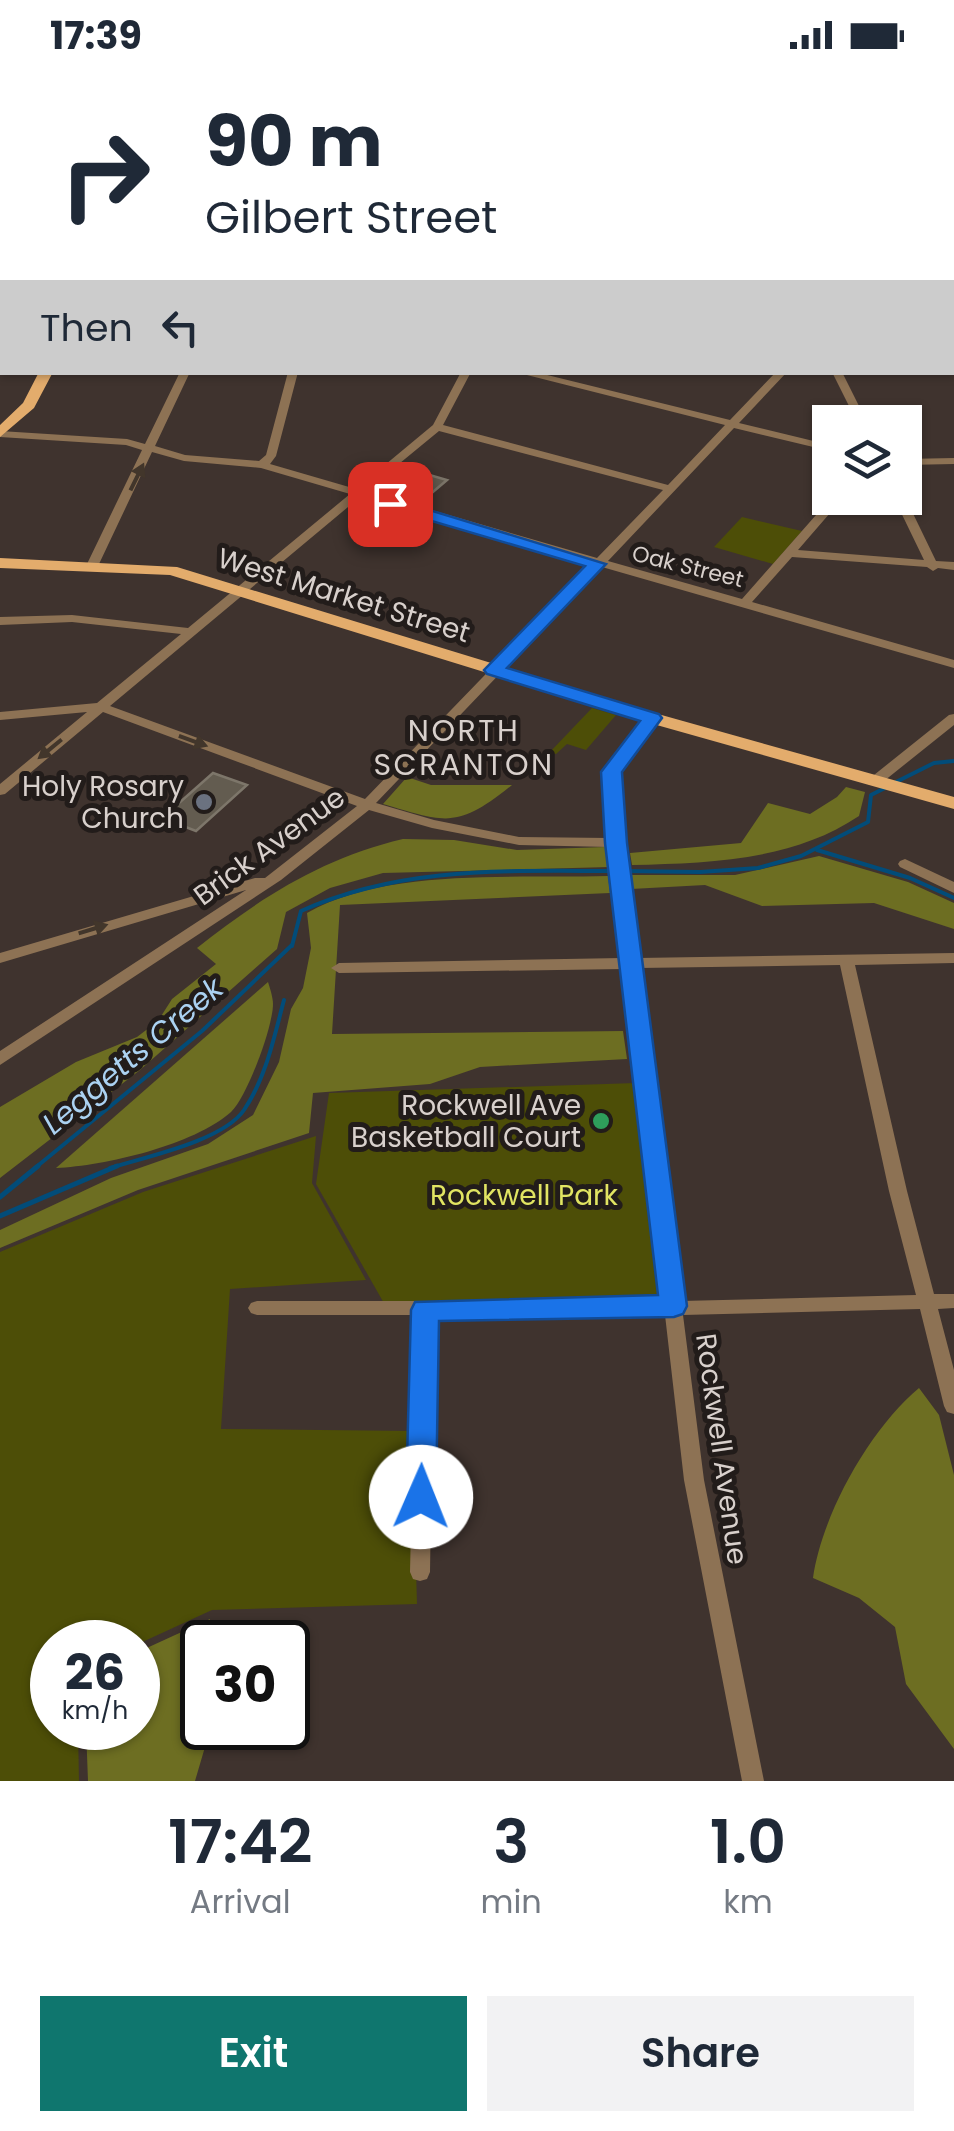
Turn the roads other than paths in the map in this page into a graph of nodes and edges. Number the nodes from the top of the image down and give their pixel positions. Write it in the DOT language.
graph roads {
  1 [pos="44,375"];
  2 [pos="184,375"];
  3 [pos="292,375"];
  4 [pos="464,375"];
  5 [pos="532,375"];
  6 [pos="779,375"];
  7 [pos="838,375"];
  8 [pos="854,405"];
  9 [pos="730,425"];
  10 [pos="437,426"];
  11 [pos="0,433"];
  12 [pos="812,444"];
  13 [pos="151,448"];
  14 [pos="954,461"];
  15 [pos="922,462"];
  16 [pos="262,465"];
  17 [pos="672,489"];
  18 [pos="356,494"];
  19 [pos="822,515"];
  20 [pos="908,515"];
  21 [pos="790,553"];
  22 [pos="0,563"];
  23 [pos="93,564"];
  24 [pos="597,564"];
  25 [pos="933,566"];
  26 [pos="954,566"];
  27 [pos="240,591"];
  28 [pos="747,601"];
  29 [pos="0,622"];
  30 [pos="190,632"];
  31 [pos="954,664"];
  32 [pos="494,670"];
  33 [pos="101,708"];
  34 [pos="0,716"];
  35 [pos="652,718"];
  36 [pos="954,718"];
  37 [pos="874,782"];
  38 [pos="0,791"];
  39 [pos="954,803"];
  40 [pos="367,805"];
  41 [pos="616,843"];
  42 [pos="905,864"];
  43 [pos="276,877"];
  44 [pos="954,888"];
  45 [pos="0,958"];
  46 [pos="954,958"];
  47 [pos="847,961"];
  48 [pos="630,962"];
  49 [pos="339,968"];
  50 [pos="0,1059"];
  51 [pos="926,1302"];
  52 [pos="954,1302"];
  53 [pos="674,1306"];
  54 [pos="257,1308"];
  55 [pos="425,1310"];
  56 [pos="954,1406"];
  57 [pos="420,1572"];
  58 [pos="753,1781"];
  1 -- 11 [label="main road"];
  2 -- 13 [label="street"];
  3 -- 16 [label="street"];
  4 -- 10 [label="street"];
  5 -- 9 [label="street"];
  6 -- 9 [label="street, Brick Avenue"];
  7 -- 8 [label="street"];
  9 -- 12 [label="street"];
  9 -- 17 [label="street, Brick Avenue"];
  10 -- 17 [label="street"];
  10 -- 18 [label="street"];
  11 -- 13 [label="street, Oak Street"];
  13 -- 16 [label="street, Oak Street"];
  23 -- 13 [label="street, one-way"];
  14 -- 15 [label="street"];
  16 -- 18 [label="street, Oak Street"];
  17 -- 24 [label="street, Brick Avenue"];
  18 -- 24 [label="street, Oak Street"];
  18 -- 27 [label="street"];
  19 -- 21 [label="street"];
  20 -- 25 [label="street"];
  21 -- 25 [label="street"];
  21 -- 28 [label="street"];
  22 -- 23 [label="main road, West Market Street"];
  23 -- 27 [label="main road, West Market Street"];
  24 -- 28 [label="street, Oak Street"];
  24 -- 32 [label="street, Brick Avenue"];
  25 -- 26 [label="street"];
  27 -- 30 [label="street"];
  27 -- 32 [label="main road, West Market Street"];
  28 -- 31 [label="street, Oak Street"];
  29 -- 30 [label="street"];
  30 -- 33 [label="street"];
  32 -- 35 [label="main road, West Market Street"];
  32 -- 40 [label="street, Brick Avenue"];
  33 -- 34 [label="street"];
  33 -- 38 [label="street, one-way"];
  33 -- 40 [label="street, one-way"];
  35 -- 37 [label="main road, West Market Street"];
  35 -- 41 [label="street, Rockwell Avenue"];
  36 -- 37 [label="street"];
  37 -- 39 [label="main road, West Market Street"];
  40 -- 41 [label="street"];
  40 -- 43 [label="street, Brick Avenue"];
  41 -- 48 [label="street, Rockwell Avenue"];
  42 -- 44 [label="street"];
  45 -- 43 [label="street, one-way"];
  43 -- 50 [label="street, Brick Avenue"];
  46 -- 47 [label="street"];
  47 -- 48 [label="street"];
  47 -- 51 [label="street"];
  48 -- 49 [label="street"];
  48 -- 53 [label="street, Rockwell Avenue"];
  51 -- 52 [label="street"];
  51 -- 53 [label="street"];
  51 -- 56 [label="street"];
  53 -- 55 [label="street"];
  53 -- 58 [label="street, Rockwell Avenue"];
  54 -- 55 [label="street"];
  55 -- 57 [label="street"];
}
